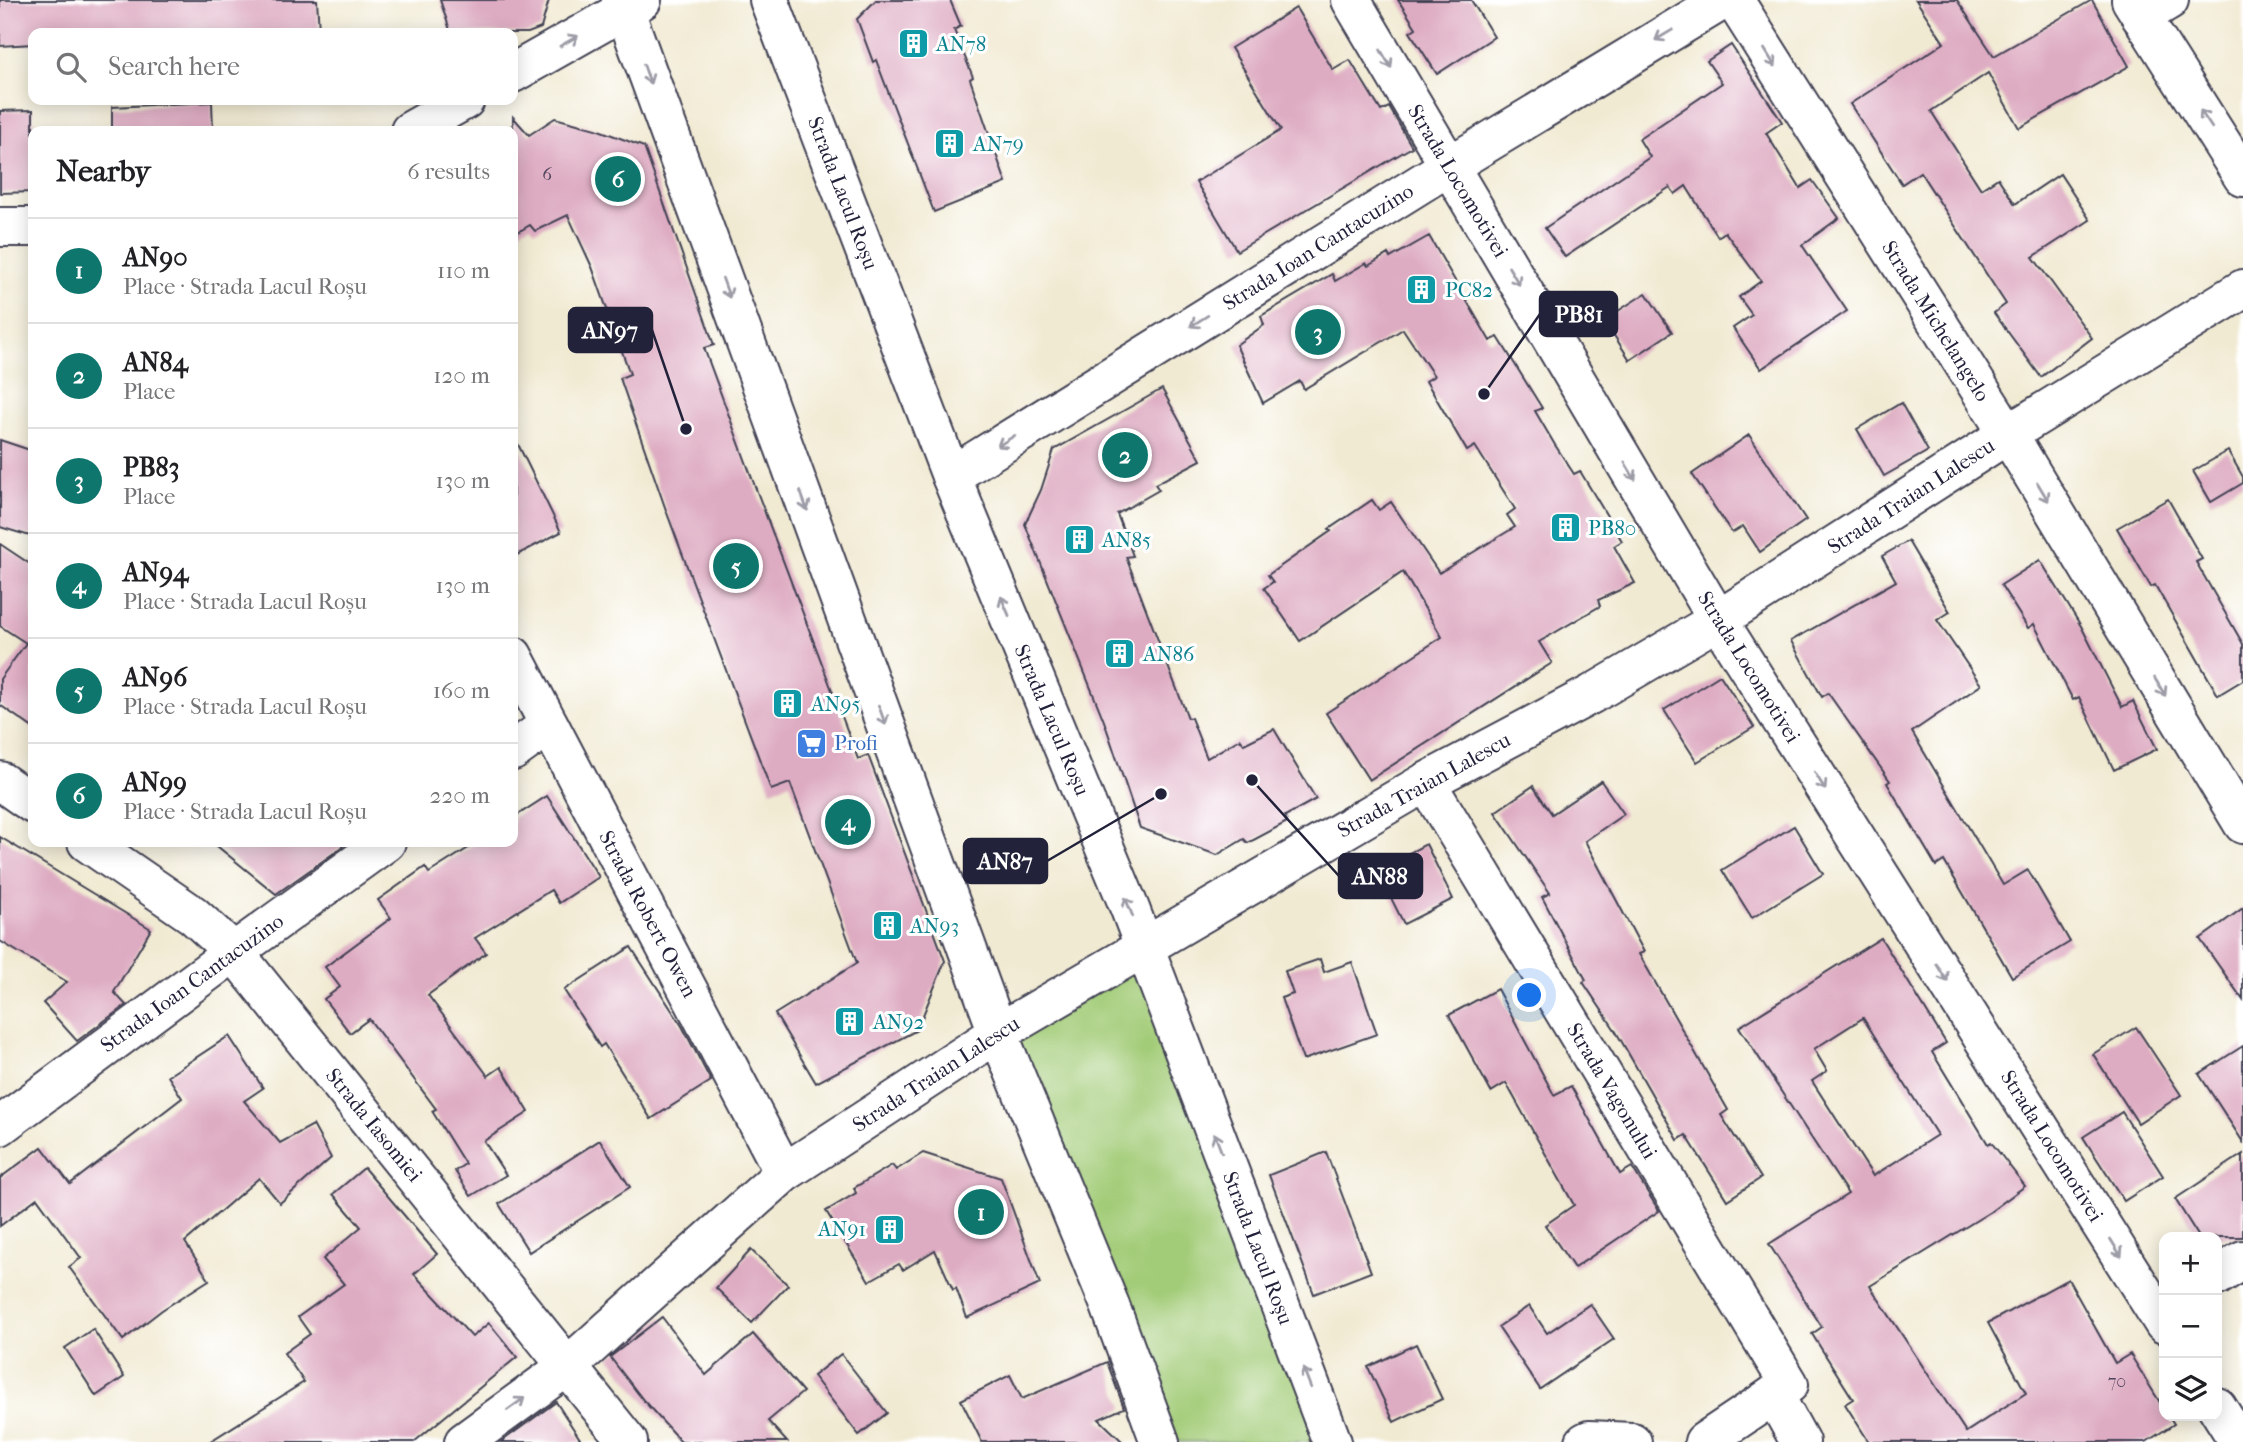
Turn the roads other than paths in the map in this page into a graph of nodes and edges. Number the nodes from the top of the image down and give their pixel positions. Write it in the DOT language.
graph roads {
  1 [pos="769,0"];
  2 [pos="1351,0"];
  3 [pos="1723,0"];
  4 [pos="1734,0"];
  5 [pos="629,3"];
  6 [pos="2147,6"];
  7 [pos="518,70"];
  8 [pos="456,105"];
  9 [pos="419,126"];
  10 [pos="1449,166"];
  11 [pos="2243,177"];
  12 [pos="0,227"];
  13 [pos="28,227"];
  14 [pos="2243,289"];
  15 [pos="2008,434"];
  16 [pos="951,476"];
  17 [pos="1718,620"];
  18 [pos="518,666"];
  19 [pos="549,725"];
  20 [pos="518,747"];
  21 [pos="0,781"];
  22 [pos="1426,782"];
  23 [pos="28,801"];
  24 [pos="2243,824"];
  25 [pos="95,847"];
  26 [pos="379,847"];
  27 [pos="1144,946"];
  28 [pos="234,952"];
  29 [pos="998,1033"];
  30 [pos="0,1126"];
  31 [pos="784,1172"];
  32 [pos="2243,1260"];
  33 [pos="2222,1273"];
  34 [pos="2159,1309"];
  35 [pos="568,1366"];
  36 [pos="1774,1395"];
  37 [pos="2222,1415"];
  38 [pos="464,1442"];
  39 [pos="628,1442"];
  40 [pos="1160,1442"];
  41 [pos="1332,1442"];
  42 [pos="1585,1442"];
  43 [pos="1632,1442"];
  44 [pos="1704,1442"];
  45 [pos="1800,1442"];
  46 [pos="2239,1442"];
  1 -- 16 [label="street, Strada Lacul Roșu"];
  2 -- 10 [label="street, Strada Locomotivei, one-way"];
  3 -- 10 [label="street, Strada Ioan Cantacuzino, one-way"];
  4 -- 15 [label="street, Strada Michelangelo, one-way"];
  7 -- 5 [label="street, one-way"];
  5 -- 29 [label="street, one-way"];
  11 -- 6 [label="street, one-way"];
  8 -- 9 [label="street"];
  10 -- 16 [label="street, Strada Ioan Cantacuzino, one-way"];
  10 -- 17 [label="street, Strada Locomotivei, one-way"];
  12 -- 13 [label="street"];
  14 -- 15 [label="street, Strada Traian Lalescu"];
  15 -- 17 [label="street, Strada Traian Lalescu"];
  15 -- 24 [label="street, Strada Michelangelo, one-way"];
  27 -- 16 [label="street, Strada Lacul Roșu, one-way"];
  17 -- 22 [label="street, Strada Traian Lalescu"];
  17 -- 34 [label="street, Strada Locomotivei, one-way"];
  18 -- 19 [label="street, Strada Robert Owen"];
  19 -- 20 [label="street"];
  19 -- 31 [label="street, Strada Robert Owen"];
  21 -- 23 [label="street"];
  22 -- 27 [label="street, Strada Traian Lalescu"];
  22 -- 36 [label="street, Strada Vagonului"];
  25 -- 28 [label="street, Strada Iasomiei"];
  26 -- 28 [label="street, Strada Ioan Cantacuzino"];
  27 -- 29 [label="street, Strada Traian Lalescu"];
  41 -- 27 [label="street, Strada Lacul Roșu, one-way"];
  28 -- 30 [label="street, Strada Ioan Cantacuzino"];
  28 -- 35 [label="street, Strada Iasomiei"];
  29 -- 31 [label="street, Strada Traian Lalescu"];
  29 -- 40 [label="street"];
  31 -- 35 [label="street, Strada Traian Lalescu"];
  32 -- 33 [label="street"];
  38 -- 35 [label="street, Strada Traian Lalescu, one-way"];
  35 -- 39 [label="street, Strada Iasomiei"];
  36 -- 44 [label="street"];
  36 -- 45 [label="street"];
  37 -- 46 [label="street"];
  42 -- 43 [label="street"];
}
